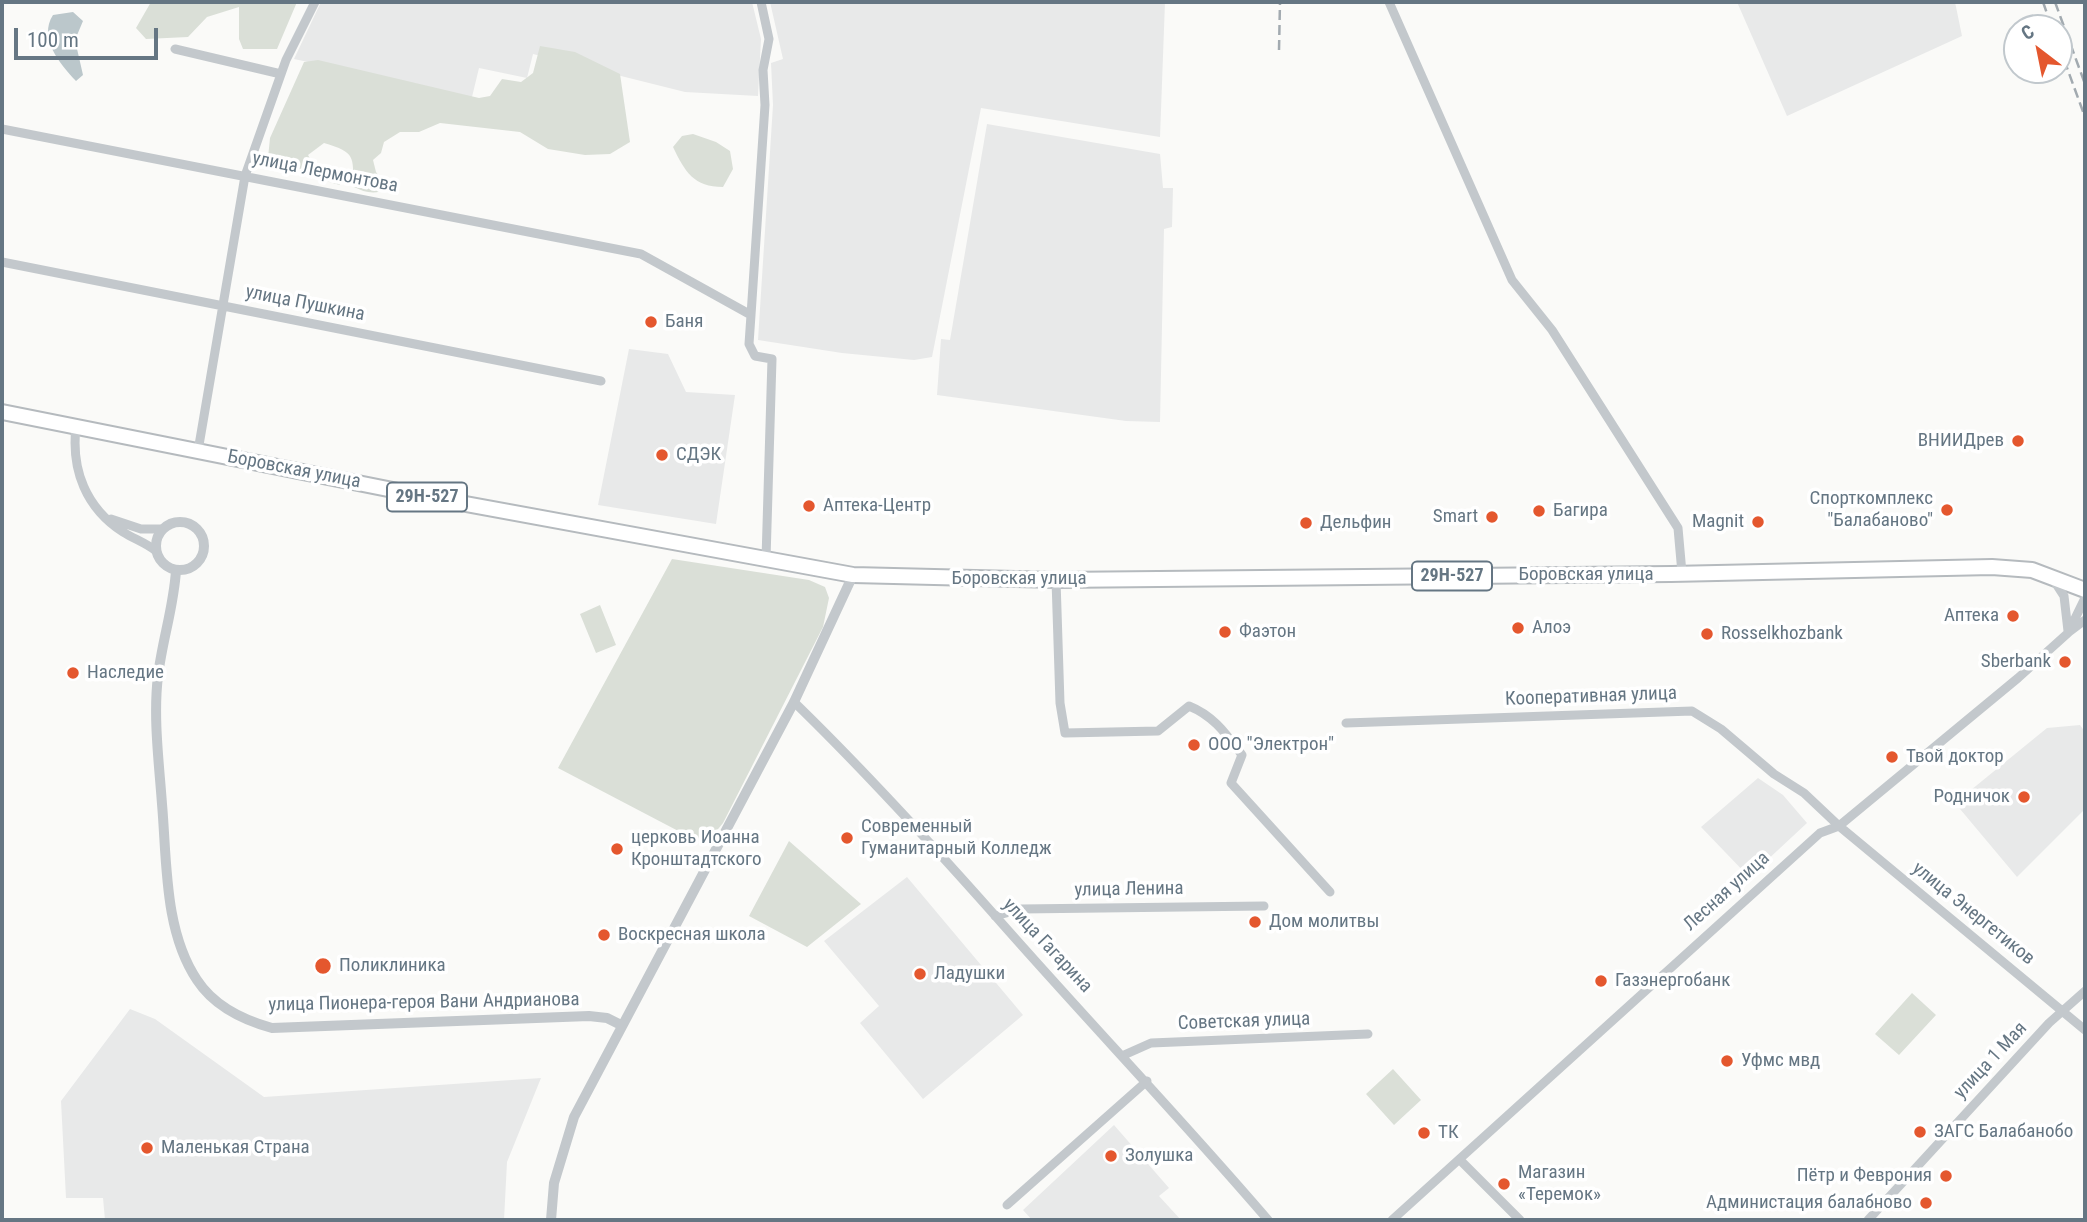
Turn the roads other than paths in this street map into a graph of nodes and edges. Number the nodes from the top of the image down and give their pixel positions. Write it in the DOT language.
graph roads {
  1 [pos="315,2"];
  2 [pos="761,2"];
  3 [pos="1389,2"];
  4 [pos="175,49"];
  5 [pos="281,74"];
  6 [pos="2,129"];
  7 [pos="245,176"];
  8 [pos="2,262"];
  9 [pos="222,305"];
  10 [pos="751,315"];
  11 [pos="601,381"];
  12 [pos="2,412"];
  13 [pos="76,427"];
  14 [pos="198,451"];
  15 [pos="103,517"];
  16 [pos="163,529"];
  17 [pos="156,551"];
  18 [pos="766,559"];
  19 [pos="176,570"];
  20 [pos="1682,573"];
  21 [pos="853,575"];
  22 [pos="2051,575"];
  23 [pos="1056,580"];
  24 [pos="2085,590"];
  25 [pos="2085,598"];
  26 [pos="2085,620"];
  27 [pos="2068,633"];
  28 [pos="794,702"];
  29 [pos="1346,723"];
  30 [pos="1839,826"];
  31 [pos="1330,892"];
  32 [pos="1264,906"];
  33 [pos="995,916"];
  34 [pos="2085,990"];
  35 [pos="2063,1011"];
  36 [pos="621,1025"];
  37 [pos="2085,1030"];
  38 [pos="1368,1034"];
  39 [pos="1124,1055"];
  40 [pos="1147,1081"];
  41 [pos="1460,1160"];
  42 [pos="1007,1205"];
  43 [pos="551,1220"];
  44 [pos="1268,1220"];
  45 [pos="1392,1220"];
  46 [pos="1520,1220"];
  47 [pos="1868,1220"];
  1 -- 5 [label="street"];
  2 -- 10 [label="street"];
  3 -- 20 [label="street"];
  4 -- 5 [label="street"];
  5 -- 7 [label="street"];
  6 -- 7 [label="street, улица Лермонтова"];
  7 -- 9 [label="street"];
  7 -- 10 [label="street, улица Лермонтова"];
  8 -- 9 [label="street, улица Пушкина"];
  9 -- 11 [label="street, улица Пушкина"];
  9 -- 14 [label="street"];
  10 -- 18 [label="street"];
  12 -- 13 [label="main road, Боровская улица / 29Н-527"];
  13 -- 14 [label="main road, Боровская улица / 29Н-527"];
  13 -- 15 [label="street"];
  14 -- 18 [label="main road, Боровская улица / 29Н-527"];
  15 -- 16 [label="street"];
  15 -- 17 [label="street"];
  16 -- 17 [label="street"];
  16 -- 19 [label="street"];
  17 -- 19 [label="street"];
  18 -- 21 [label="main road, Боровская улица / 29Н-527"];
  19 -- 36 [label="street, улица Пионера-героя Вани Андрианова"];
  20 -- 22 [label="main road, Боровская улица / 29Н-527"];
  20 -- 23 [label="main road, Боровская улица / 29Н-527"];
  21 -- 23 [label="main road, Боровская улица / 29Н-527"];
  21 -- 28 [label="street"];
  22 -- 24 [label="main road, 29Н-527"];
  22 -- 27 [label="street"];
  23 -- 31 [label="street"];
  25 -- 27 [label="street, Лесная улица"];
  26 -- 27 [label="street"];
  27 -- 30 [label="street, Лесная улица"];
  28 -- 33 [label="street, улица Гагарина"];
  28 -- 36 [label="street"];
  29 -- 30 [label="street, Кооперативная улица"];
  30 -- 35 [label="street, улица Энергетиков"];
  30 -- 41 [label="street, Лесная улица"];
  32 -- 33 [label="street, улица Ленина"];
  33 -- 39 [label="street, улица Гагарина"];
  34 -- 35 [label="street, улица 1 Мая"];
  35 -- 37 [label="street, улица Энергетиков"];
  35 -- 47 [label="street, улица 1 Мая"];
  36 -- 43 [label="street"];
  38 -- 39 [label="street, Советская улица"];
  39 -- 40 [label="street, улица Гагарина"];
  40 -- 42 [label="street"];
  40 -- 44 [label="street, улица Гагарина"];
  41 -- 45 [label="street, Лесная улица"];
  41 -- 46 [label="street"];
}
